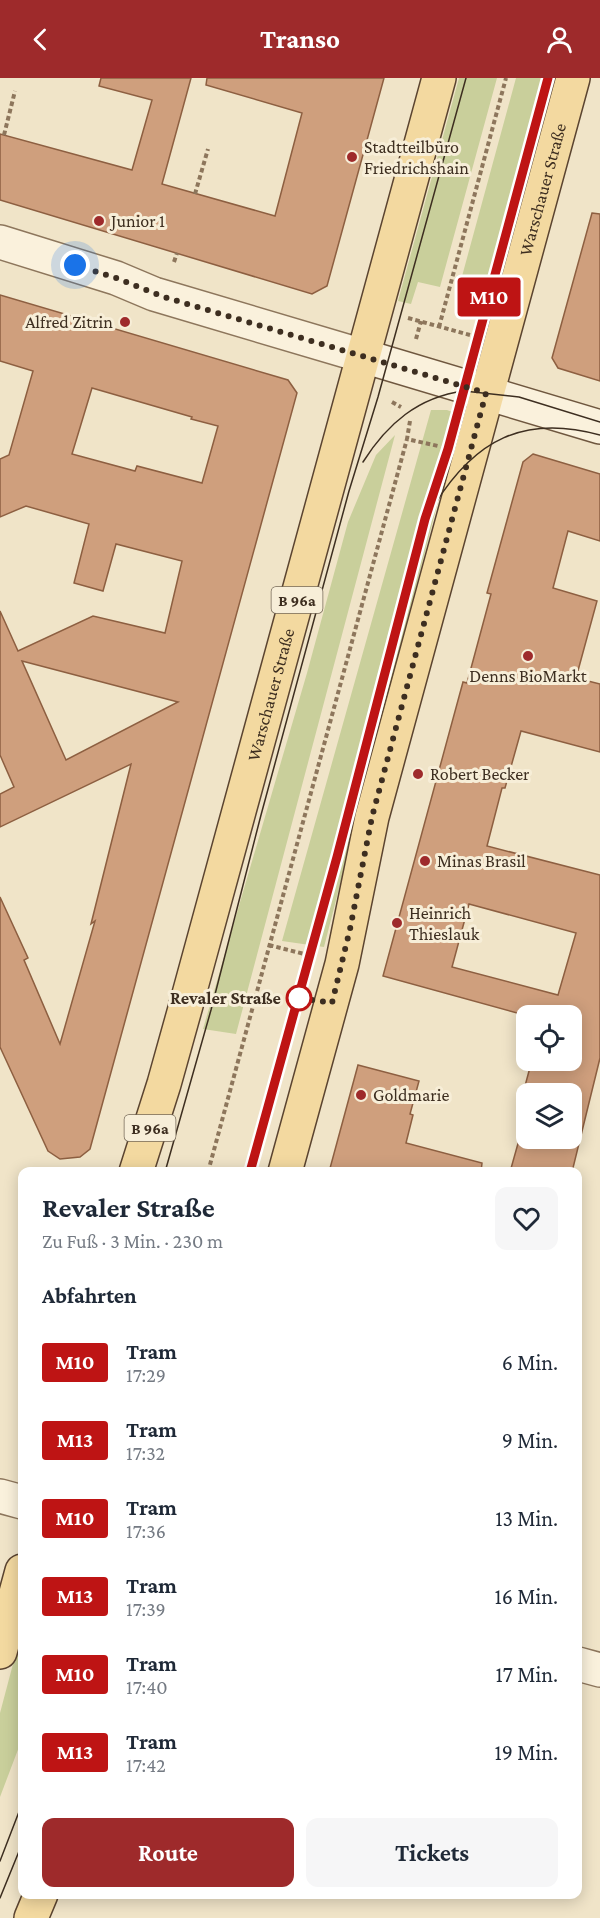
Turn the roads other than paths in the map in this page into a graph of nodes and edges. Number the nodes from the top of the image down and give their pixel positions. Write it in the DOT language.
graph roads {
  1 [pos="439,78"];
  2 [pos="573,78"];
  3 [pos="0,242"];
  4 [pos="363,356"];
  5 [pos="486,393"];
  6 [pos="600,427"];
  7 [pos="138,1167"];
  8 [pos="286,1167"];
  9 [pos="0,1496"];
  10 [pos="18,1501"];
  11 [pos="18,1586"];
  12 [pos="0,1652"];
  13 [pos="582,1665"];
  14 [pos="600,1670"];
  15 [pos="38,1899"];
  16 [pos="31,1918"];
  1 -- 4 [label="main road, Warschauer Straße / B 96a"];
  2 -- 5 [label="main road, Warschauer Straße"];
  3 -- 4 [label="street"];
  4 -- 5 [label="street"];
  4 -- 7 [label="main road, Warschauer Straße / B 96a"];
  5 -- 6 [label="street"];
  5 -- 8 [label="main road, Warschauer Straße"];
  9 -- 10 [label="street"];
  11 -- 12 [label="main road"];
  13 -- 14 [label="street"];
  15 -- 16 [label="main road"];
}
